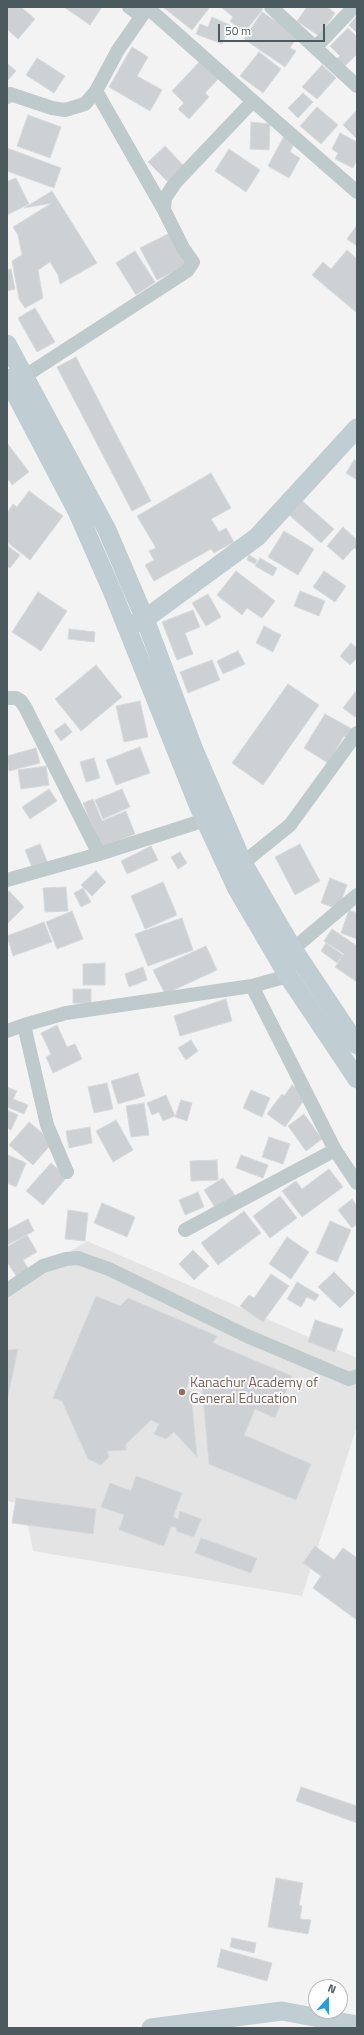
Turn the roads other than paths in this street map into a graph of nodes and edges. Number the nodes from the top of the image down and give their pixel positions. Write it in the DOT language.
graph roads {
  1 [pos="129,7"];
  2 [pos="271,7"];
  3 [pos="354,7"];
  4 [pos="146,10"];
  5 [pos="316,47"];
  6 [pos="357,86"];
  7 [pos="96,91"];
  8 [pos="7,97"];
  9 [pos="253,101"];
  10 [pos="357,192"];
  11 [pos="164,210"];
  12 [pos="7,344"];
  13 [pos="16,377"];
  14 [pos="357,428"];
  15 [pos="145,619"];
  16 [pos="127,627"];
  17 [pos="7,698"];
  18 [pos="357,733"];
  19 [pos="205,820"];
  20 [pos="99,854"];
  21 [pos="243,863"];
  22 [pos="7,880"];
  23 [pos="357,895"];
  24 [pos="293,949"];
  25 [pos="288,976"];
  26 [pos="252,986"];
  27 [pos="333,1009"];
  28 [pos="316,1019"];
  29 [pos="24,1025"];
  30 [pos="7,1031"];
  31 [pos="357,1046"];
  32 [pos="357,1079"];
  33 [pos="335,1150"];
  34 [pos="67,1172"];
  35 [pos="357,1183"];
  36 [pos="186,1230"];
  37 [pos="7,1290"];
  38 [pos="357,1376"];
  39 [pos="357,2025"];
  40 [pos="151,2028"];
  1 -- 4 [label="street"];
  2 -- 5 [label="street"];
  3 -- 5 [label="street"];
  4 -- 7 [label="street"];
  4 -- 9 [label="street"];
  5 -- 6 [label="street"];
  7 -- 8 [label="street"];
  7 -- 11 [label="street"];
  9 -- 10 [label="street"];
  9 -- 11 [label="street"];
  11 -- 13 [label="street"];
  12 -- 13 [label="main road"];
  13 -- 15 [label="main road"];
  13 -- 16 [label="main road"];
  14 -- 15 [label="main road"];
  15 -- 16 [label="main road"];
  15 -- 21 [label="main road"];
  16 -- 19 [label="main road"];
  17 -- 20 [label="street"];
  18 -- 21 [label="street"];
  19 -- 20 [label="street"];
  19 -- 25 [label="main road"];
  20 -- 22 [label="street"];
  21 -- 24 [label="main road"];
  23 -- 24 [label="street"];
  24 -- 27 [label="main road"];
  25 -- 26 [label="street"];
  25 -- 28 [label="main road"];
  26 -- 29 [label="street"];
  26 -- 33 [label="street"];
  27 -- 28 [label="main road"];
  27 -- 31 [label="main road"];
  28 -- 32 [label="main road"];
  29 -- 30 [label="street"];
  29 -- 34 [label="street"];
  33 -- 35 [label="street"];
  33 -- 36 [label="street"];
  37 -- 38 [label="street"];
  39 -- 40 [label="main road"];
}
